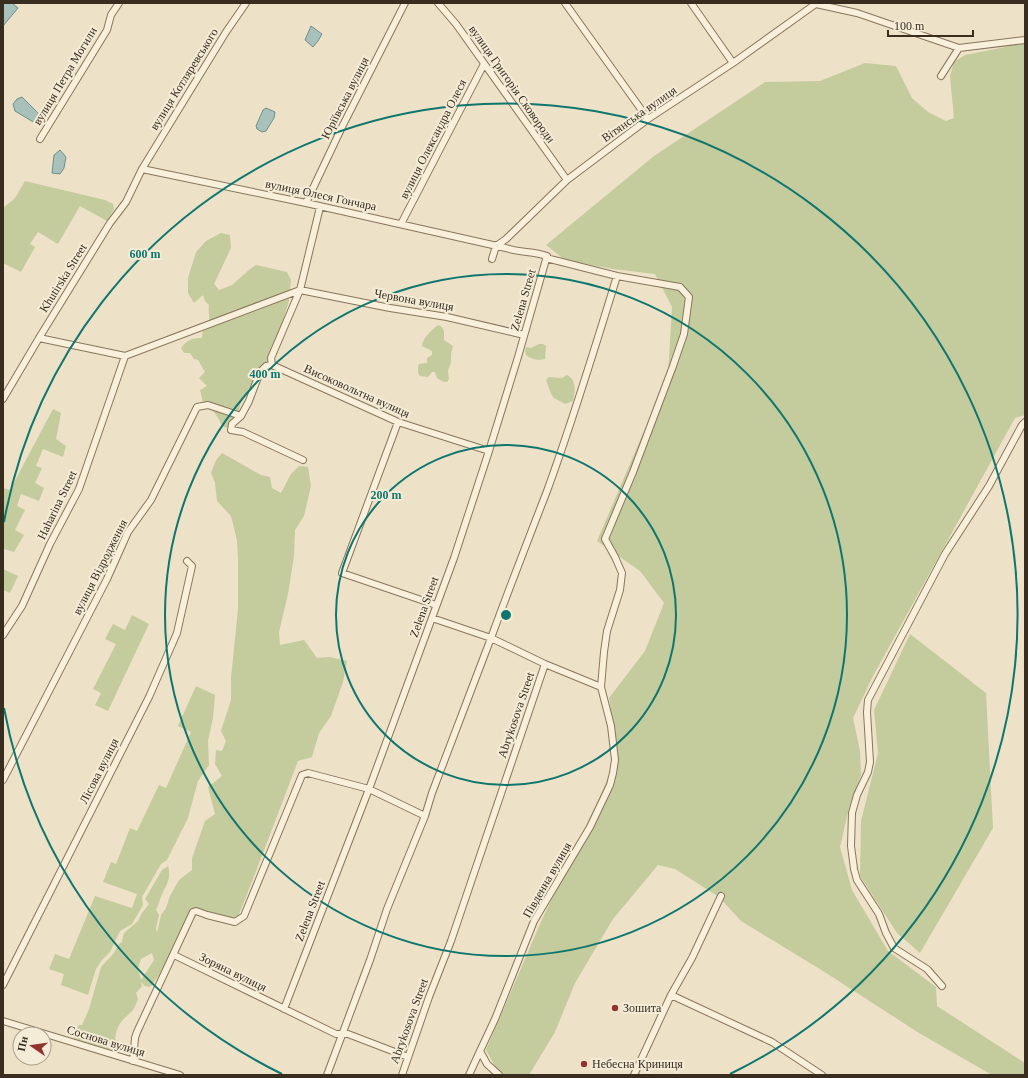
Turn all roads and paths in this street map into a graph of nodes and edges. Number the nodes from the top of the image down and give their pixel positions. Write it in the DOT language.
graph roads {
  1 [pos="119,3"];
  2 [pos="246,3"];
  3 [pos="405,3"];
  4 [pos="438,3"];
  5 [pos="565,3"];
  6 [pos="691,3"];
  7 [pos="816,3"];
  8 [pos="1025,40"];
  9 [pos="959,48"];
  10 [pos="733,63"];
  11 [pos="484,64"];
  12 [pos="941,76"];
  13 [pos="648,119"];
  14 [pos="40,138"];
  15 [pos="142,169"];
  16 [pos="567,180"];
  17 [pos="306,203"];
  18 [pos="320,207"];
  19 [pos="401,224"];
  20 [pos="506,239"];
  21 [pos="496,246"];
  22 [pos="506,248"];
  23 [pos="546,258"];
  24 [pos="492,259"];
  25 [pos="618,276"];
  26 [pos="300,290"];
  27 [pos="524,335"];
  28 [pos="39,338"];
  29 [pos="125,356"];
  30 [pos="272,365"];
  31 [pos="3,399"];
  32 [pos="241,416"];
  33 [pos="398,422"];
  34 [pos="1025,422"];
  35 [pos="489,451"];
  36 [pos="302,460"];
  37 [pos="187,561"];
  38 [pos="436,605"];
  39 [pos="432,618"];
  40 [pos="3,635"];
  41 [pos="491,638"];
  42 [pos="545,664"];
  43 [pos="601,687"];
  44 [pos="3,780"];
  45 [pos="369,789"];
  46 [pos="425,816"];
  47 [pos="720,896"];
  48 [pos="174,955"];
  49 [pos="3,985"];
  50 [pos="942,986"];
  51 [pos="671,995"];
  52 [pos="284,1009"];
  53 [pos="3,1021"];
  54 [pos="342,1034"];
  55 [pos="480,1051"];
  56 [pos="408,1057"];
  57 [pos="133,1061"];
  58 [pos="636,1074"];
  59 [pos="180,1075"];
  60 [pos="327,1075"];
  61 [pos="402,1075"];
  62 [pos="469,1075"];
  63 [pos="499,1075"];
  64 [pos="822,1075"];
  1 -- 14 [label="street, вулиця Петра Могили"];
  2 -- 15 [label="street, вулиця Котляревського"];
  3 -- 17 [label="street, Юріївська вулиця"];
  4 -- 11 [label="street, вулиця Григорія Сковороди"];
  5 -- 13 [label="street"];
  6 -- 10 [label="street"];
  7 -- 9 [label="street"];
  7 -- 10 [label="street, Вітянська вулиця"];
  8 -- 9 [label="street"];
  9 -- 12 [label="street"];
  10 -- 13 [label="street, Вітянська вулиця"];
  11 -- 16 [label="street, вулиця Григорія Сковороди"];
  11 -- 19 [label="street, вулиця Олександра Олеся"];
  13 -- 16 [label="street, Вітянська вулиця"];
  15 -- 17 [label="street, вулиця Олеся Гончара"];
  15 -- 28 [label="street, Khutirska Street"];
  16 -- 20 [label="street, Вітянська вулиця"];
  17 -- 18 [label="street, вулиця Олеся Гончара"];
  18 -- 19 [label="street, вулиця Олеся Гончара"];
  18 -- 26 [label="street"];
  19 -- 21 [label="street, вулиця Олеся Гончара"];
  20 -- 21 [label="street, Вітянська вулиця"];
  20 -- 22 [label="street"];
  21 -- 22 [label="street, Zelena Street"];
  21 -- 24 [label="street"];
  22 -- 23 [label="street, Zelena Street"];
  23 -- 25 [label="street"];
  23 -- 27 [label="street, Zelena Street"];
  25 -- 41 [label="street"];
  25 -- 43 [label="street"];
  26 -- 27 [label="street, Червона вулиця"];
  26 -- 29 [label="street"];
  26 -- 30 [label="street"];
  27 -- 35 [label="street, Zelena Street"];
  28 -- 29 [label="street"];
  28 -- 31 [label="street, Khutirska Street"];
  29 -- 40 [label="street, Haharina Street"];
  30 -- 32 [label="street"];
  30 -- 33 [label="street, Високовольтна вулиця"];
  32 -- 36 [label="street"];
  32 -- 44 [label="street, вулиця Відродження"];
  33 -- 35 [label="street, Високовольтна вулиця"];
  33 -- 38 [label="street"];
  34 -- 50 [label="street"];
  35 -- 38 [label="street, Zelena Street"];
  37 -- 49 [label="street, Лісова вулиця"];
  38 -- 39 [label="street, Zelena Street"];
  39 -- 41 [label="street, Abrykosova Street"];
  39 -- 45 [label="street, Zelena Street"];
  41 -- 42 [label="street, Abrykosova Street"];
  41 -- 46 [label="street"];
  42 -- 43 [label="street"];
  42 -- 56 [label="street, Abrykosova Street"];
  43 -- 55 [label="street, Південна вулиця"];
  45 -- 46 [label="street"];
  45 -- 48 [label="street"];
  45 -- 52 [label="street, Zelena Street"];
  46 -- 54 [label="street"];
  47 -- 51 [label="street"];
  48 -- 52 [label="street, Зоряна вулиця"];
  48 -- 57 [label="street"];
  51 -- 58 [label="street"];
  51 -- 64 [label="street"];
  52 -- 54 [label="street, Зоряна вулиця"];
  53 -- 57 [label="street, Соснова вулиця"];
  54 -- 56 [label="street, Зоряна вулиця"];
  54 -- 60 [label="street"];
  55 -- 62 [label="street, Південна вулиця"];
  55 -- 63 [label="street"];
  56 -- 61 [label="street, Abrykosova Street"];
  57 -- 59 [label="street, Соснова вулиця"];
}
